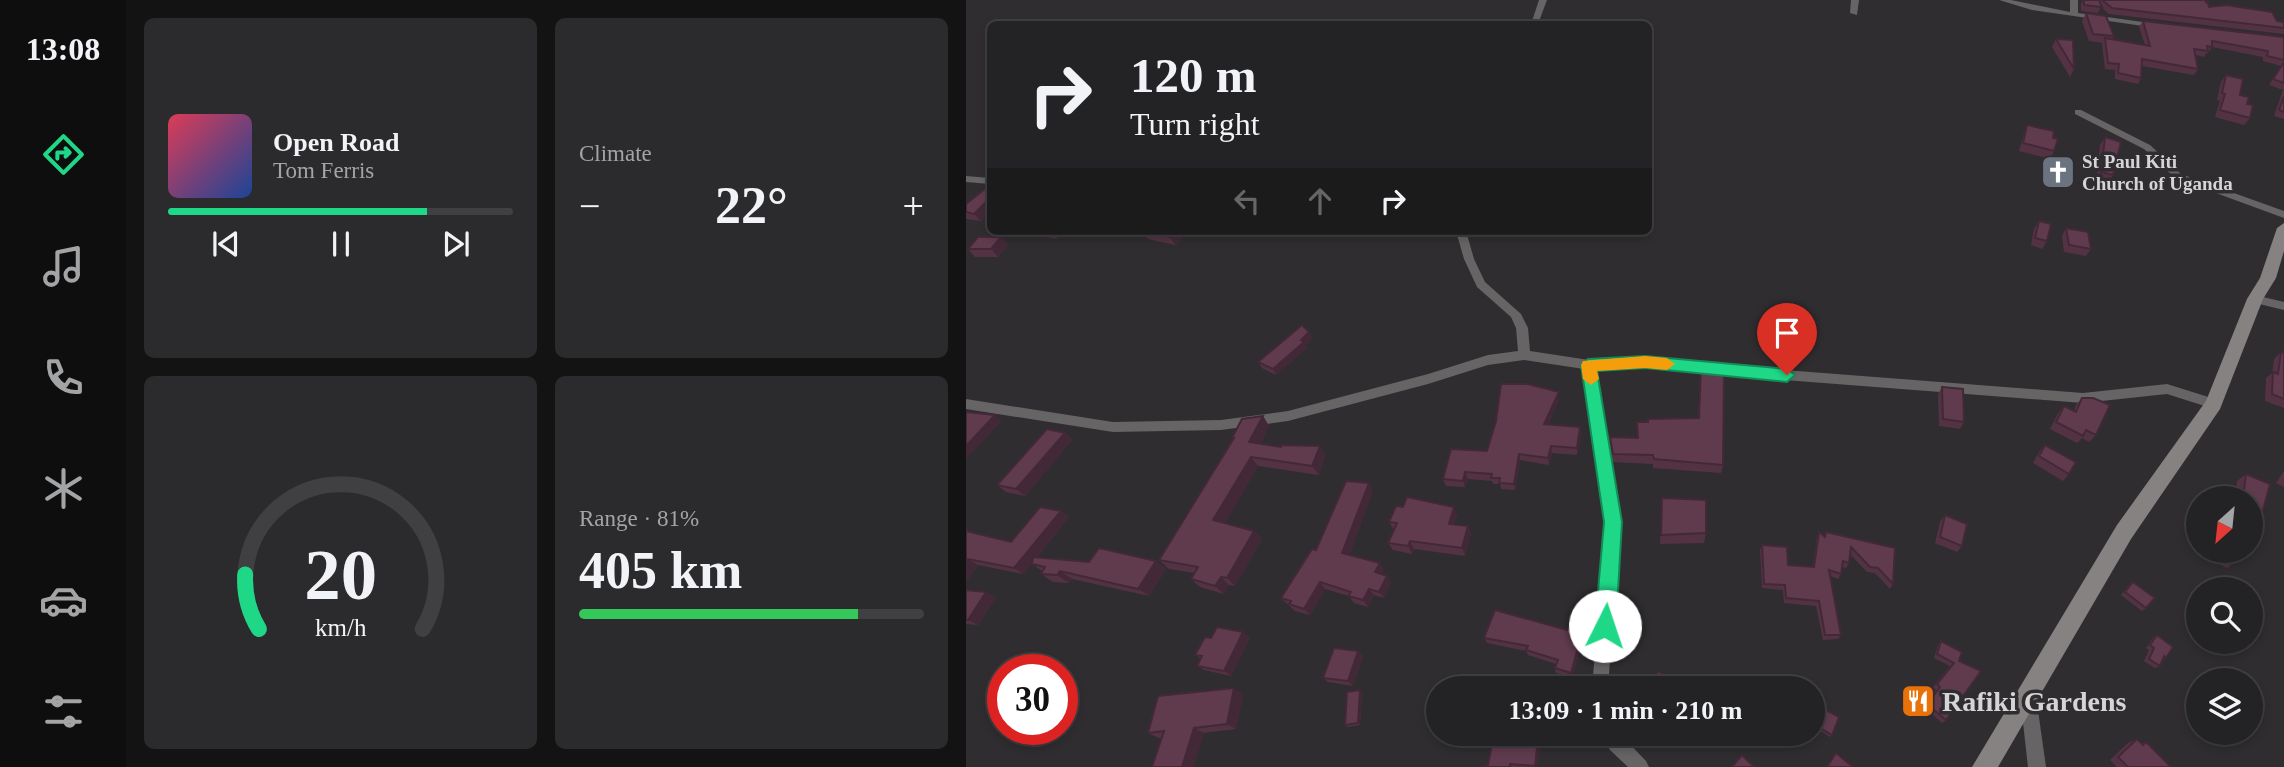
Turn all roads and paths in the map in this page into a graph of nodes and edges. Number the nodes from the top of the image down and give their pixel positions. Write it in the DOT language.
graph roads {
  1 [pos="1543,0"];
  2 [pos="1855,0"];
  3 [pos="2003,0"];
  4 [pos="2074,0"];
  5 [pos="1854,13"];
  6 [pos="2074,15"];
  7 [pos="1535,21"];
  8 [pos="2162,26"];
  9 [pos="2078,112"];
  10 [pos="966,179"];
  11 [pos="987,181"];
  12 [pos="2284,215"];
  13 [pos="2284,228"];
  14 [pos="1462,235"];
  15 [pos="2255,299"];
  16 [pos="2284,306"];
  17 [pos="1524,355"];
  18 [pos="1588,365"];
  19 [pos="966,404"];
  20 [pos="2214,404"];
  21 [pos="1601,676"];
  22 [pos="2028,696"];
  23 [pos="1618,746"];
  24 [pos="1640,767"];
  25 [pos="1984,767"];
  26 [pos="2037,767"];
  1 -- 7 [label="street"];
  2 -- 5 [label="street"];
  3 -- 6 [label="street"];
  4 -- 6 [label="street"];
  6 -- 8 [label="street"];
  9 -- 12 [label="street"];
  10 -- 11 [label="street"];
  13 -- 15 [label="street"];
  14 -- 17 [label="street"];
  15 -- 16 [label="street"];
  15 -- 20 [label="street"];
  17 -- 18 [label="street"];
  17 -- 19 [label="street"];
  18 -- 20 [label="street"];
  18 -- 21 [label="street"];
  20 -- 22 [label="street"];
  22 -- 25 [label="street"];
  22 -- 26 [label="street"];
  23 -- 24 [label="street"];
}
